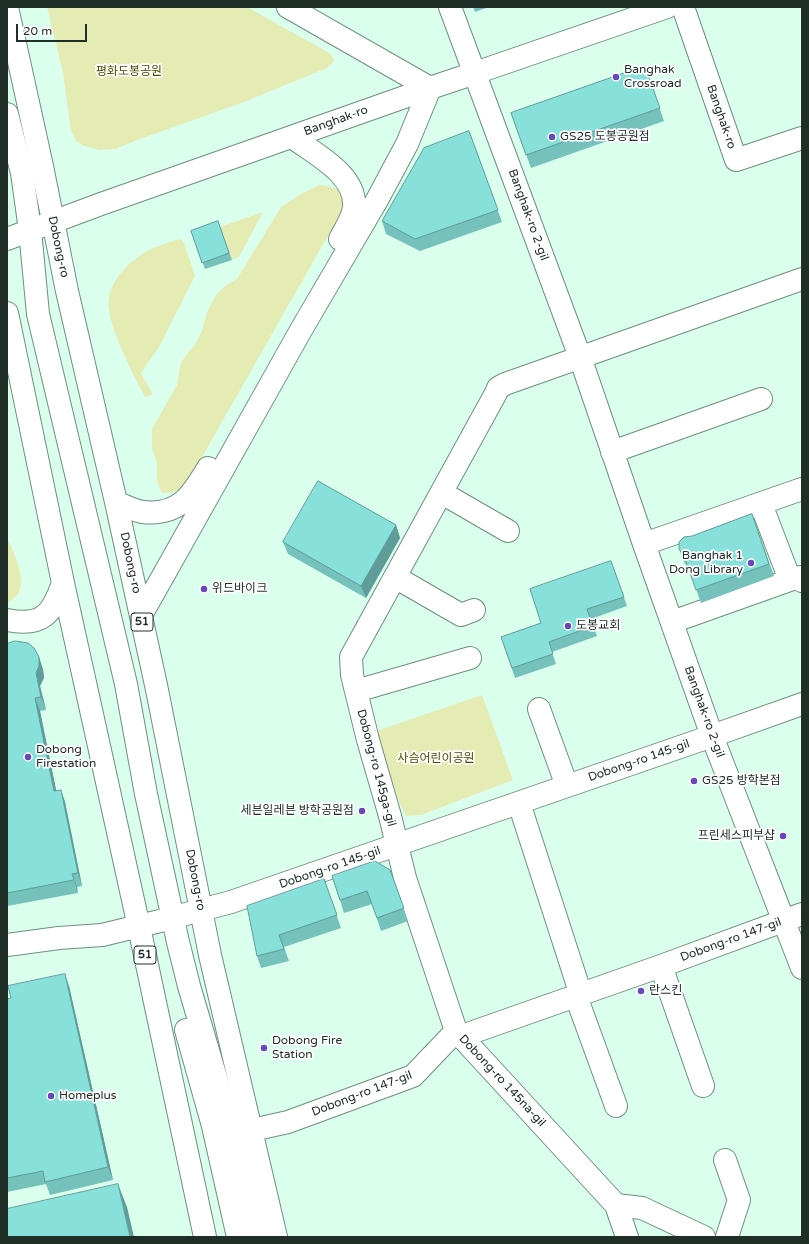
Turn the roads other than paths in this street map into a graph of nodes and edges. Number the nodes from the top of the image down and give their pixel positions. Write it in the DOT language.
graph roads {
  1 [pos="7,7"];
  2 [pos="288,7"];
  3 [pos="450,7"];
  4 [pos="667,7"];
  5 [pos="683,7"];
  6 [pos="474,73"];
  7 [pos="430,88"];
  8 [pos="7,114"];
  9 [pos="292,137"];
  10 [pos="802,138"];
  11 [pos="7,164"];
  12 [pos="52,221"];
  13 [pos="18,234"];
  14 [pos="802,279"];
  15 [pos="7,313"];
  16 [pos="580,357"];
  17 [pos="7,368"];
  18 [pos="761,399"];
  19 [pos="26,406"];
  20 [pos="612,452"];
  21 [pos="802,489"];
  22 [pos="442,493"];
  23 [pos="116,502"];
  24 [pos="761,504"];
  25 [pos="508,531"];
  26 [pos="644,544"];
  27 [pos="395,577"];
  28 [pos="796,581"];
  29 [pos="63,583"];
  30 [pos="474,610"];
  31 [pos="140,614"];
  32 [pos="7,620"];
  33 [pos="672,622"];
  34 [pos="470,658"];
  35 [pos="356,691"];
  36 [pos="802,704"];
  37 [pos="539,709"];
  38 [pos="712,736"];
  39 [pos="567,786"];
  40 [pos="518,803"];
  41 [pos="397,845"];
  42 [pos="201,910"];
  43 [pos="793,917"];
  44 [pos="166,920"];
  45 [pos="140,927"];
  46 [pos="7,945"];
  47 [pos="661,966"];
  48 [pos="802,968"];
  49 [pos="578,995"];
  50 [pos="459,1034"];
  51 [pos="703,1086"];
  52 [pos="616,1106"];
  53 [pos="252,1130"];
  54 [pos="725,1160"];
  55 [pos="616,1205"];
  56 [pos="205,1237"];
  57 [pos="238,1237"];
  58 [pos="258,1237"];
  59 [pos="276,1237"];
  60 [pos="627,1237"];
  61 [pos="704,1237"];
  62 [pos="727,1237"];
  1 -- 12 [label="street, Dobong-ro / 51"];
  2 -- 7 [label="street"];
  3 -- 6 [label="street, Banghak-ro 2-gil"];
  4 -- 6 [label="street, Banghak-ro"];
  5 -- 10 [label="street, Banghak-ro"];
  6 -- 7 [label="street, Banghak-ro"];
  6 -- 16 [label="street, Banghak-ro 2-gil"];
  7 -- 9 [label="street, Banghak-ro"];
  7 -- 31 [label="street"];
  8 -- 13 [label="street"];
  9 -- 12 [label="street, Banghak-ro"];
  9 -- 23 [label="street"];
  11 -- 13 [label="street"];
  12 -- 13 [label="street, Banghak-ro"];
  12 -- 23 [label="street, Dobong-ro / 51"];
  13 -- 44 [label="street"];
  14 -- 16 [label="street"];
  15 -- 19 [label="street, 51"];
  16 -- 20 [label="street, Banghak-ro 2-gil"];
  16 -- 22 [label="street, Dobong-ro 145ga-gil"];
  17 -- 19 [label="street"];
  18 -- 20 [label="street"];
  19 -- 29 [label="street, 51"];
  20 -- 26 [label="street, Banghak-ro 2-gil"];
  21 -- 24 [label="street"];
  22 -- 25 [label="street"];
  22 -- 27 [label="street, Dobong-ro 145ga-gil"];
  23 -- 31 [label="street, Dobong-ro / 51"];
  24 -- 26 [label="street"];
  24 -- 28 [label="street"];
  26 -- 33 [label="street, Banghak-ro 2-gil"];
  27 -- 30 [label="street"];
  27 -- 35 [label="street, Dobong-ro 145ga-gil"];
  28 -- 33 [label="street"];
  29 -- 32 [label="street"];
  29 -- 45 [label="street, 51"];
  31 -- 42 [label="street, Dobong-ro / 51"];
  33 -- 38 [label="street, Banghak-ro 2-gil"];
  34 -- 35 [label="street"];
  35 -- 41 [label="street, Dobong-ro 145ga-gil"];
  36 -- 38 [label="street, Dobong-ro 145-gil"];
  37 -- 39 [label="street"];
  38 -- 39 [label="street, Dobong-ro 145-gil"];
  38 -- 43 [label="street, Banghak-ro 2-gil"];
  39 -- 40 [label="street, Dobong-ro 145-gil"];
  40 -- 41 [label="street, Dobong-ro 145-gil"];
  40 -- 49 [label="street"];
  41 -- 42 [label="street, Dobong-ro 145-gil"];
  41 -- 50 [label="street, Dobong-ro 145na-gil"];
  42 -- 44 [label="street, Dobong-ro 145-gil"];
  42 -- 53 [label="street, Dobong-ro / 51"];
  43 -- 47 [label="street, Dobong-ro 147-gil"];
  43 -- 48 [label="street, Banghak-ro 2-gil"];
  44 -- 45 [label="street, Dobong-ro 145-gil"];
  44 -- 57 [label="street"];
  44 -- 58 [label="street"];
  45 -- 46 [label="street, Dobong-ro 145-gil"];
  45 -- 56 [label="street, 51"];
  47 -- 49 [label="street, Dobong-ro 147-gil"];
  47 -- 51 [label="street"];
  49 -- 50 [label="street, Dobong-ro 147-gil"];
  49 -- 52 [label="street"];
  50 -- 53 [label="street, Dobong-ro 147-gil"];
  50 -- 55 [label="street, Dobong-ro 145na-gil"];
  53 -- 59 [label="street, Dobong-ro / 51"];
  54 -- 62 [label="street"];
  55 -- 60 [label="street"];
  55 -- 61 [label="street"];
}
